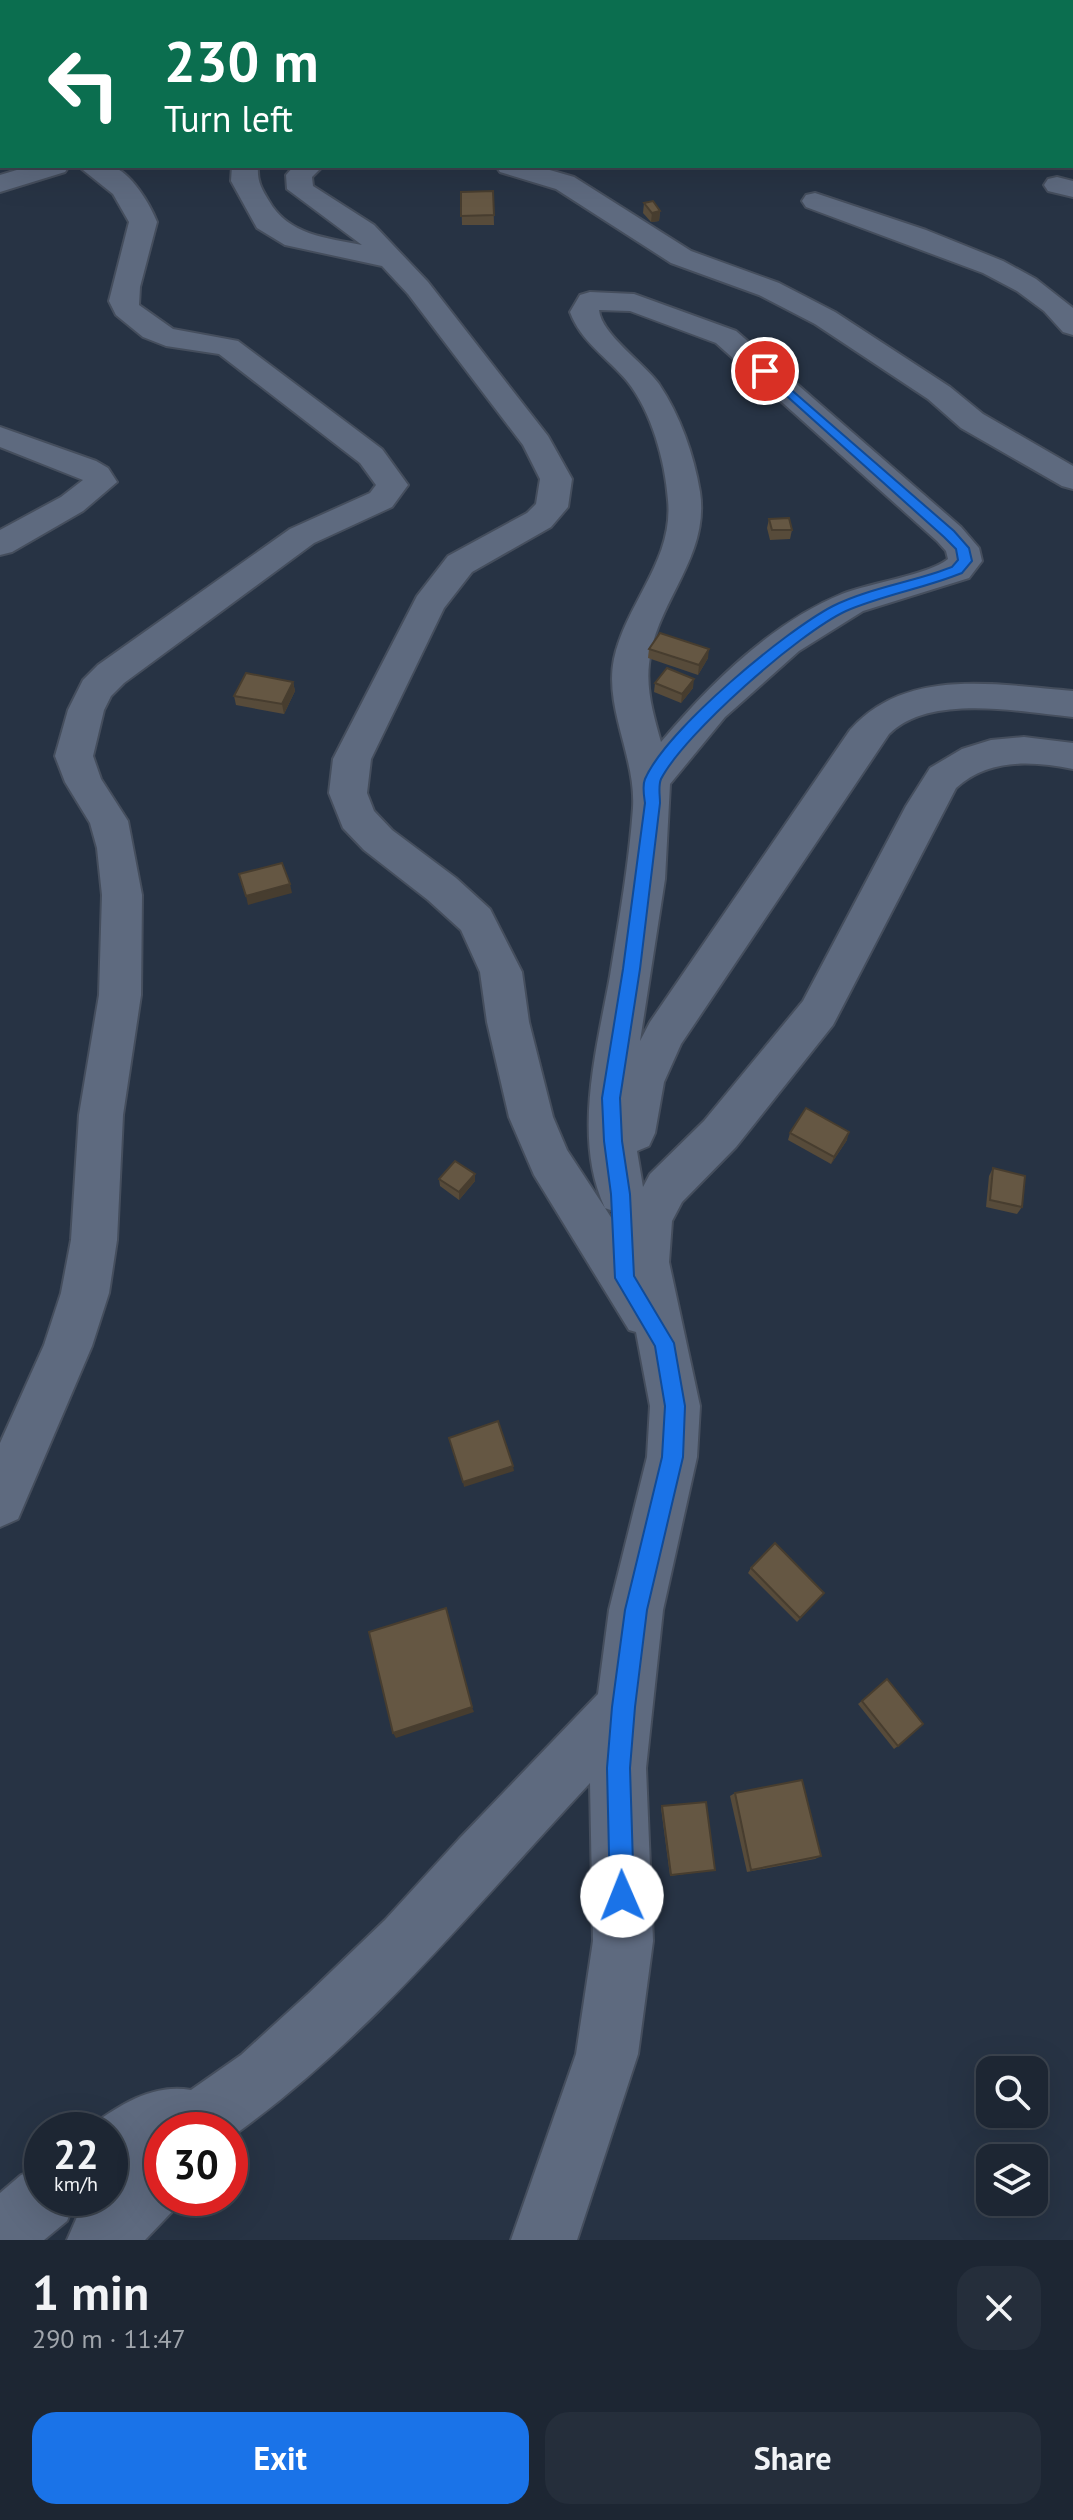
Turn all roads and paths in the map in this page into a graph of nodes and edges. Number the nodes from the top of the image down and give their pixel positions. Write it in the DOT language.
graph roads {
  1 [pos="50,168"];
  2 [pos="97,168"];
  3 [pos="245,168"];
  4 [pos="308,168"];
  5 [pos="515,168"];
  6 [pos="0,184"];
  7 [pos="815,201"];
  8 [pos="393,260"];
  9 [pos="1073,326"];
  10 [pos="0,436"];
  11 [pos="1073,479"];
  12 [pos="0,544"];
  13 [pos="1073,704"];
  14 [pos="1073,756"];
  15 [pos="652,781"];
  16 [pos="621,1194"];
  17 [pos="625,1278"];
  18 [pos="664,1343"];
  19 [pos="0,1501"];
  20 [pos="624,1707"];
  21 [pos="215,2112"];
  22 [pos="144,2195"];
  23 [pos="24,2215"];
  24 [pos="0,2235"];
  25 [pos="100,2240"];
  26 [pos="544,2240"];
  1 -- 6 [label="street"];
  2 -- 19 [label="street"];
  3 -- 8 [label="street"];
  4 -- 8 [label="street"];
  5 -- 11 [label="street"];
  7 -- 9 [label="street"];
  8 -- 17 [label="street"];
  10 -- 12 [label="street"];
  13 -- 16 [label="street"];
  14 -- 18 [label="street"];
  15 -- 15 [label="street"];
  15 -- 16 [label="street"];
  16 -- 17 [label="street"];
  17 -- 18 [label="street"];
  18 -- 20 [label="street"];
  20 -- 21 [label="street"];
  20 -- 26 [label="street"];
  22 -- 25 [label="street"];
  23 -- 24 [label="street"];
}
